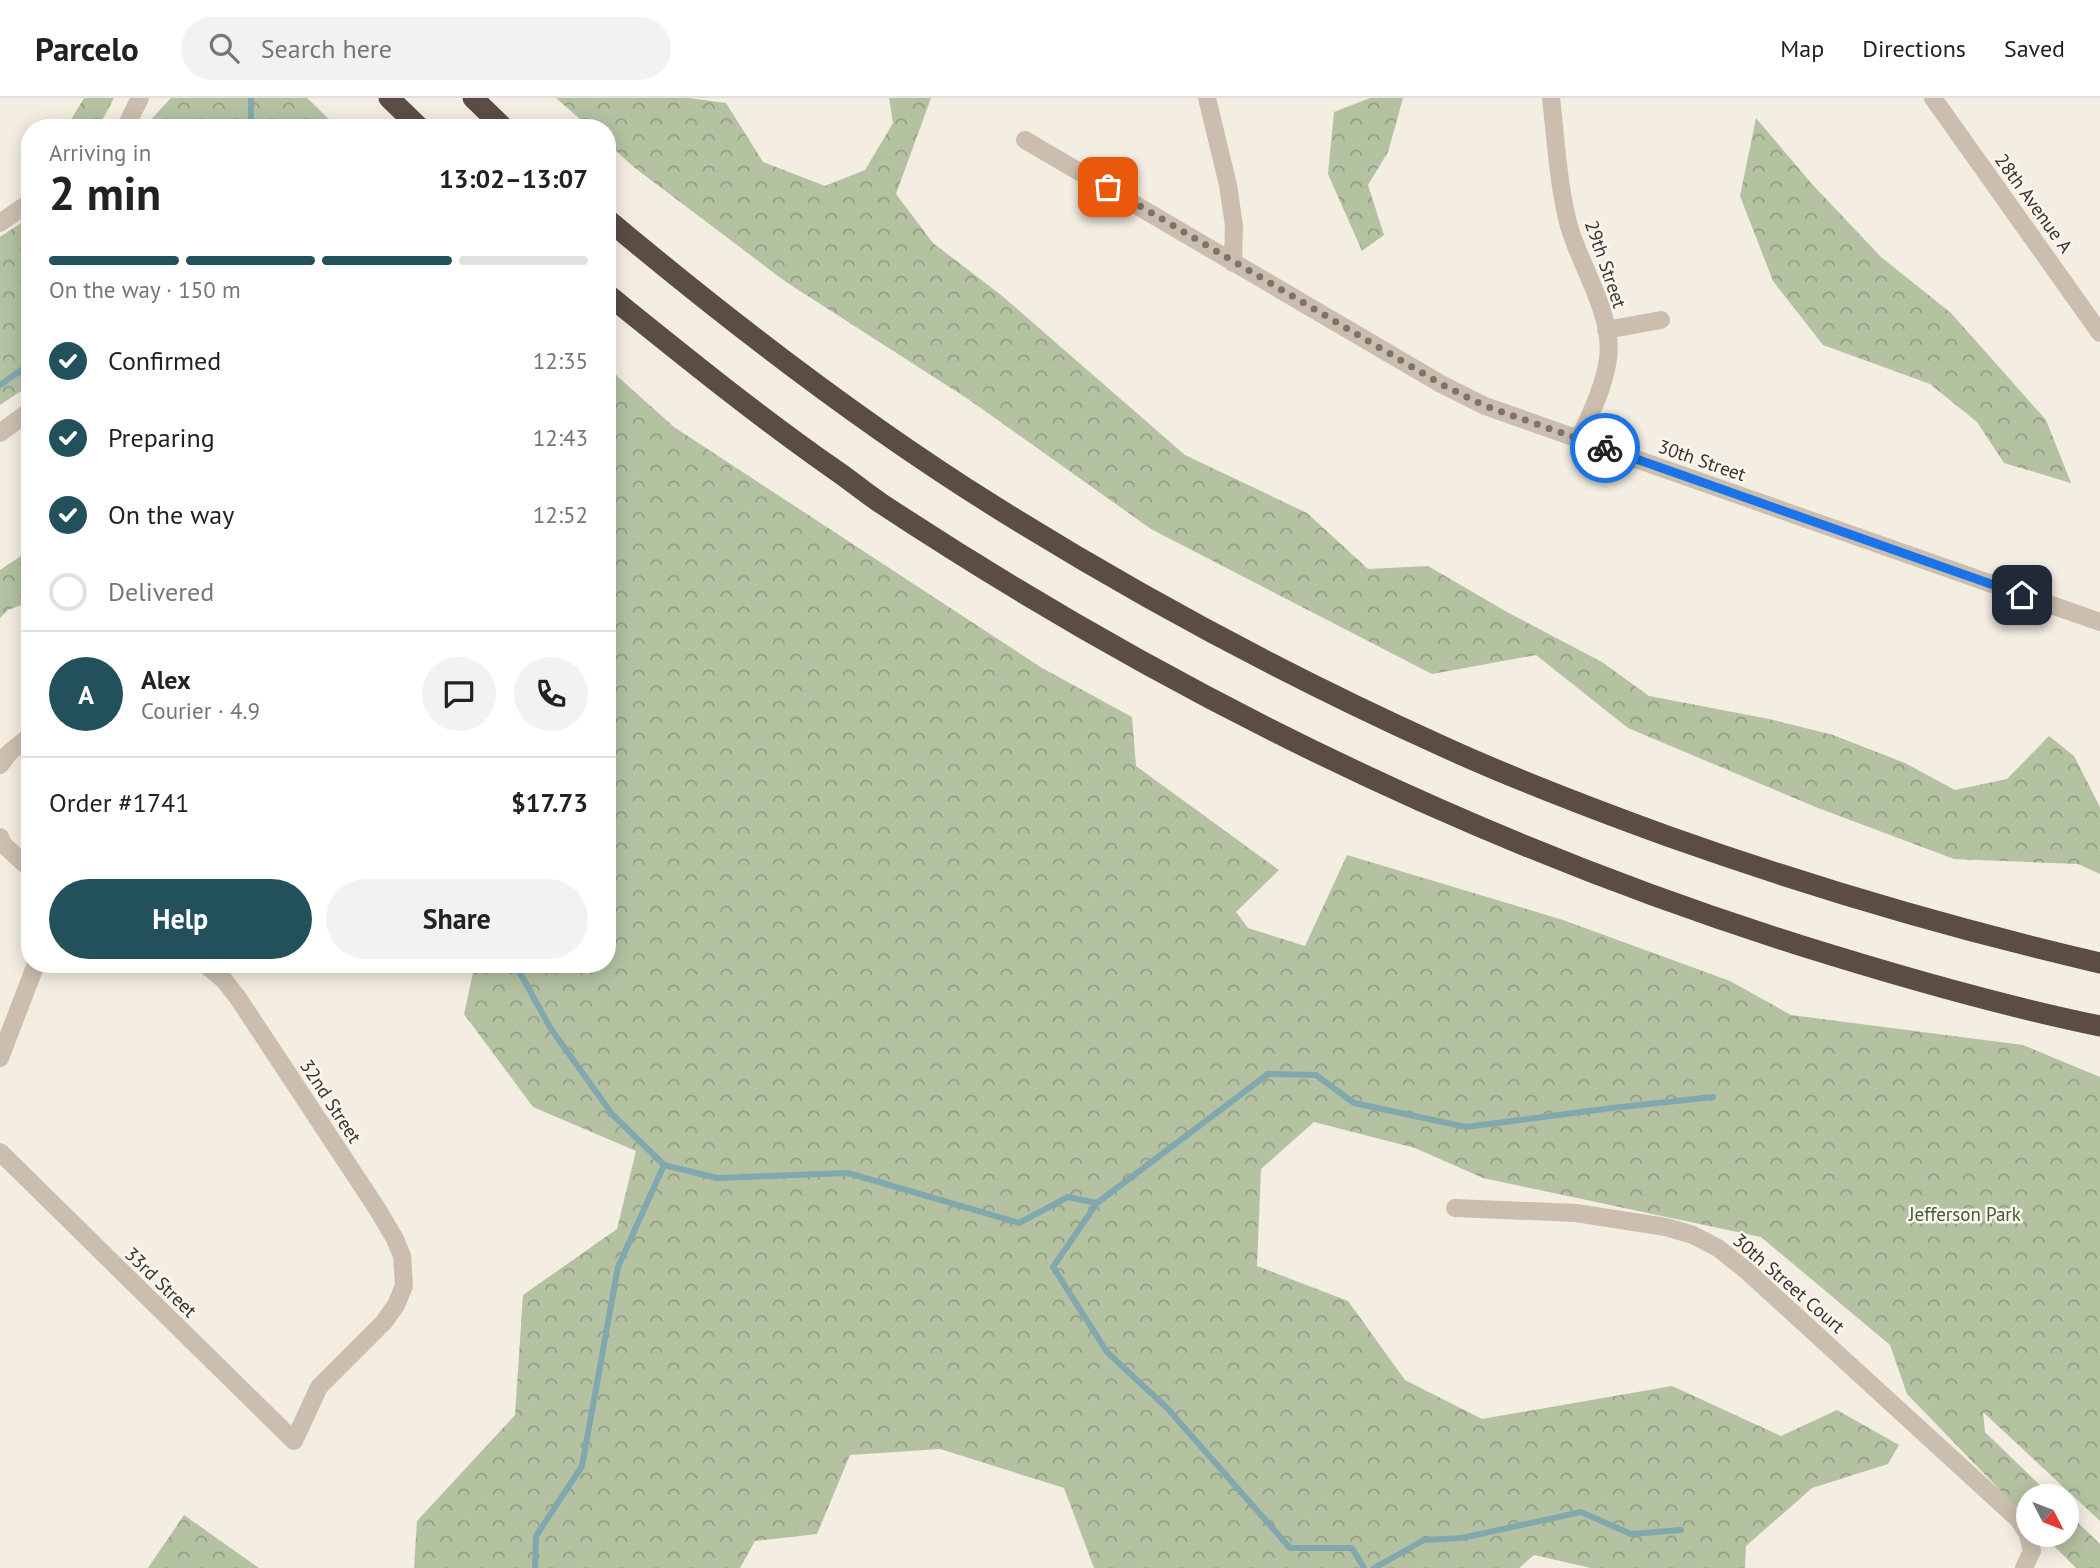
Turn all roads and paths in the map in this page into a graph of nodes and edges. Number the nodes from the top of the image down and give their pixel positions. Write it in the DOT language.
graph roads {
  1 [pos="140,98"];
  2 [pos="389,98"];
  3 [pos="472,98"];
  4 [pos="1207,98"];
  5 [pos="1551,98"];
  6 [pos="1933,98"];
  7 [pos="130,119"];
  8 [pos="411,119"];
  9 [pos="494,119"];
  10 [pos="1026,140"];
  11 [pos="21,208"];
  12 [pos="0,223"];
  13 [pos="616,226"];
  14 [pos="1233,262"];
  15 [pos="616,301"];
  16 [pos="1661,320"];
  17 [pos="1606,330"];
  18 [pos="2100,333"];
  19 [pos="21,418"];
  20 [pos="0,433"];
  21 [pos="1579,439"];
  22 [pos="2100,622"];
  23 [pos="21,743"];
  24 [pos="0,765"];
  25 [pos="0,837"];
  26 [pos="21,861"];
  27 [pos="2100,962"];
  28 [pos="33,973"];
  29 [pos="216,973"];
  30 [pos="2100,1026"];
  31 [pos="0,1058"];
  32 [pos="0,1152"];
  33 [pos="1455,1208"];
  34 [pos="294,1441"];
  35 [pos="2016,1517"];
  36 [pos="2028,1547"];
  37 [pos="2024,1568"];
  1 -- 7 [label="street"];
  2 -- 8 [label="highway"];
  3 -- 9 [label="highway"];
  4 -- 14 [label="street"];
  5 -- 17 [label="street, 29th Street"];
  6 -- 18 [label="street, 28th Avenue A"];
  10 -- 14 [label="street"];
  11 -- 12 [label="street"];
  13 -- 27 [label="highway"];
  14 -- 21 [label="street, 30th Street"];
  15 -- 30 [label="highway"];
  16 -- 17 [label="street"];
  17 -- 21 [label="street, 29th Street"];
  19 -- 20 [label="street"];
  21 -- 22 [label="street, 30th Street"];
  23 -- 24 [label="street"];
  25 -- 26 [label="street"];
  28 -- 31 [label="street"];
  29 -- 34 [label="street, 32nd Street"];
  32 -- 34 [label="street, 33rd Street"];
  33 -- 35 [label="street, 30th Street Court"];
  36 -- 37 [label="street"];
}
